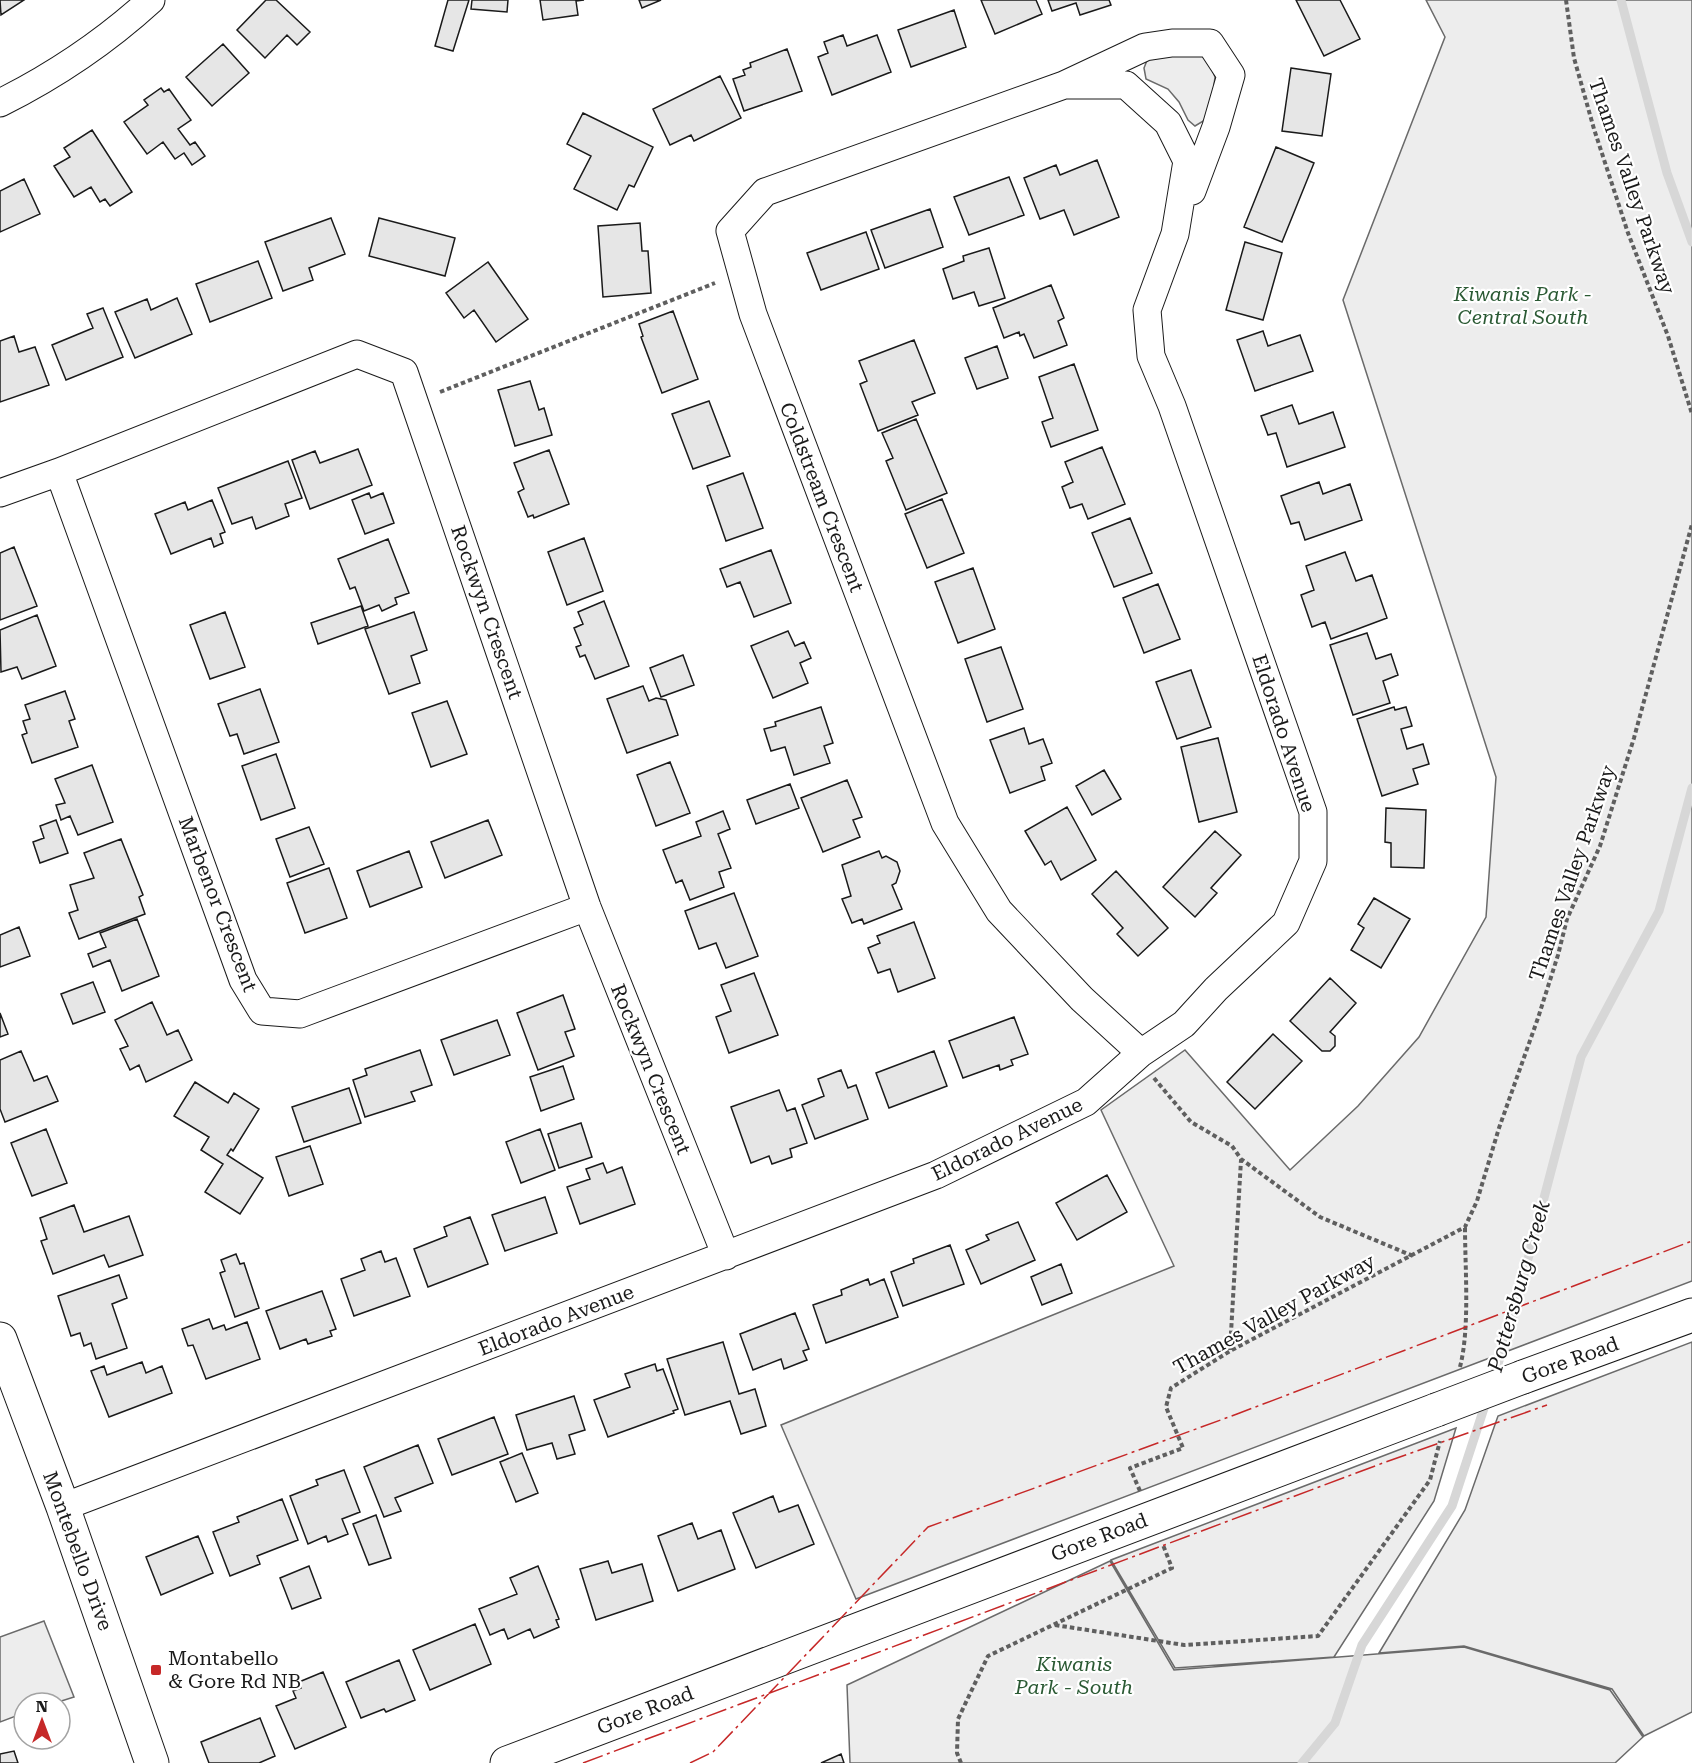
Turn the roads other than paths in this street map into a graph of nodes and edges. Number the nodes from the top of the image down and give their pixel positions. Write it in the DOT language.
graph roads {
  1 [pos="151,0"];
  2 [pos="1064,85"];
  3 [pos="0,103"];
  4 [pos="1175,234"];
  5 [pos="59,472"];
  6 [pos="0,493"];
  7 [pos="587,907"];
  8 [pos="1141,1053"];
  9 [pos="726,1256"];
  10 [pos="1692,1315"];
  11 [pos="0,1339"];
  12 [pos="63,1508"];
  13 [pos="153,1763"];
  14 [pos="507,1763"];
  1 -- 3 [label="street"];
  2 -- 4 [label="street, Eldorado Avenue"];
  2 -- 4 [label="street, Eldorado Avenue"];
  2 -- 8 [label="street, Coldstream Crescent"];
  4 -- 8 [label="street, Eldorado Avenue"];
  5 -- 6 [label="street, Rockwyn Crescent"];
  5 -- 7 [label="street, Marbenor Crescent"];
  5 -- 7 [label="street, Rockwyn Crescent"];
  7 -- 9 [label="street, Rockwyn Crescent"];
  8 -- 9 [label="street, Eldorado Avenue"];
  9 -- 12 [label="street, Eldorado Avenue"];
  10 -- 14 [label="main road, Gore Road, bridge"];
  11 -- 12 [label="main road, Montebello Drive"];
  12 -- 13 [label="main road, Montebello Drive"];
}
